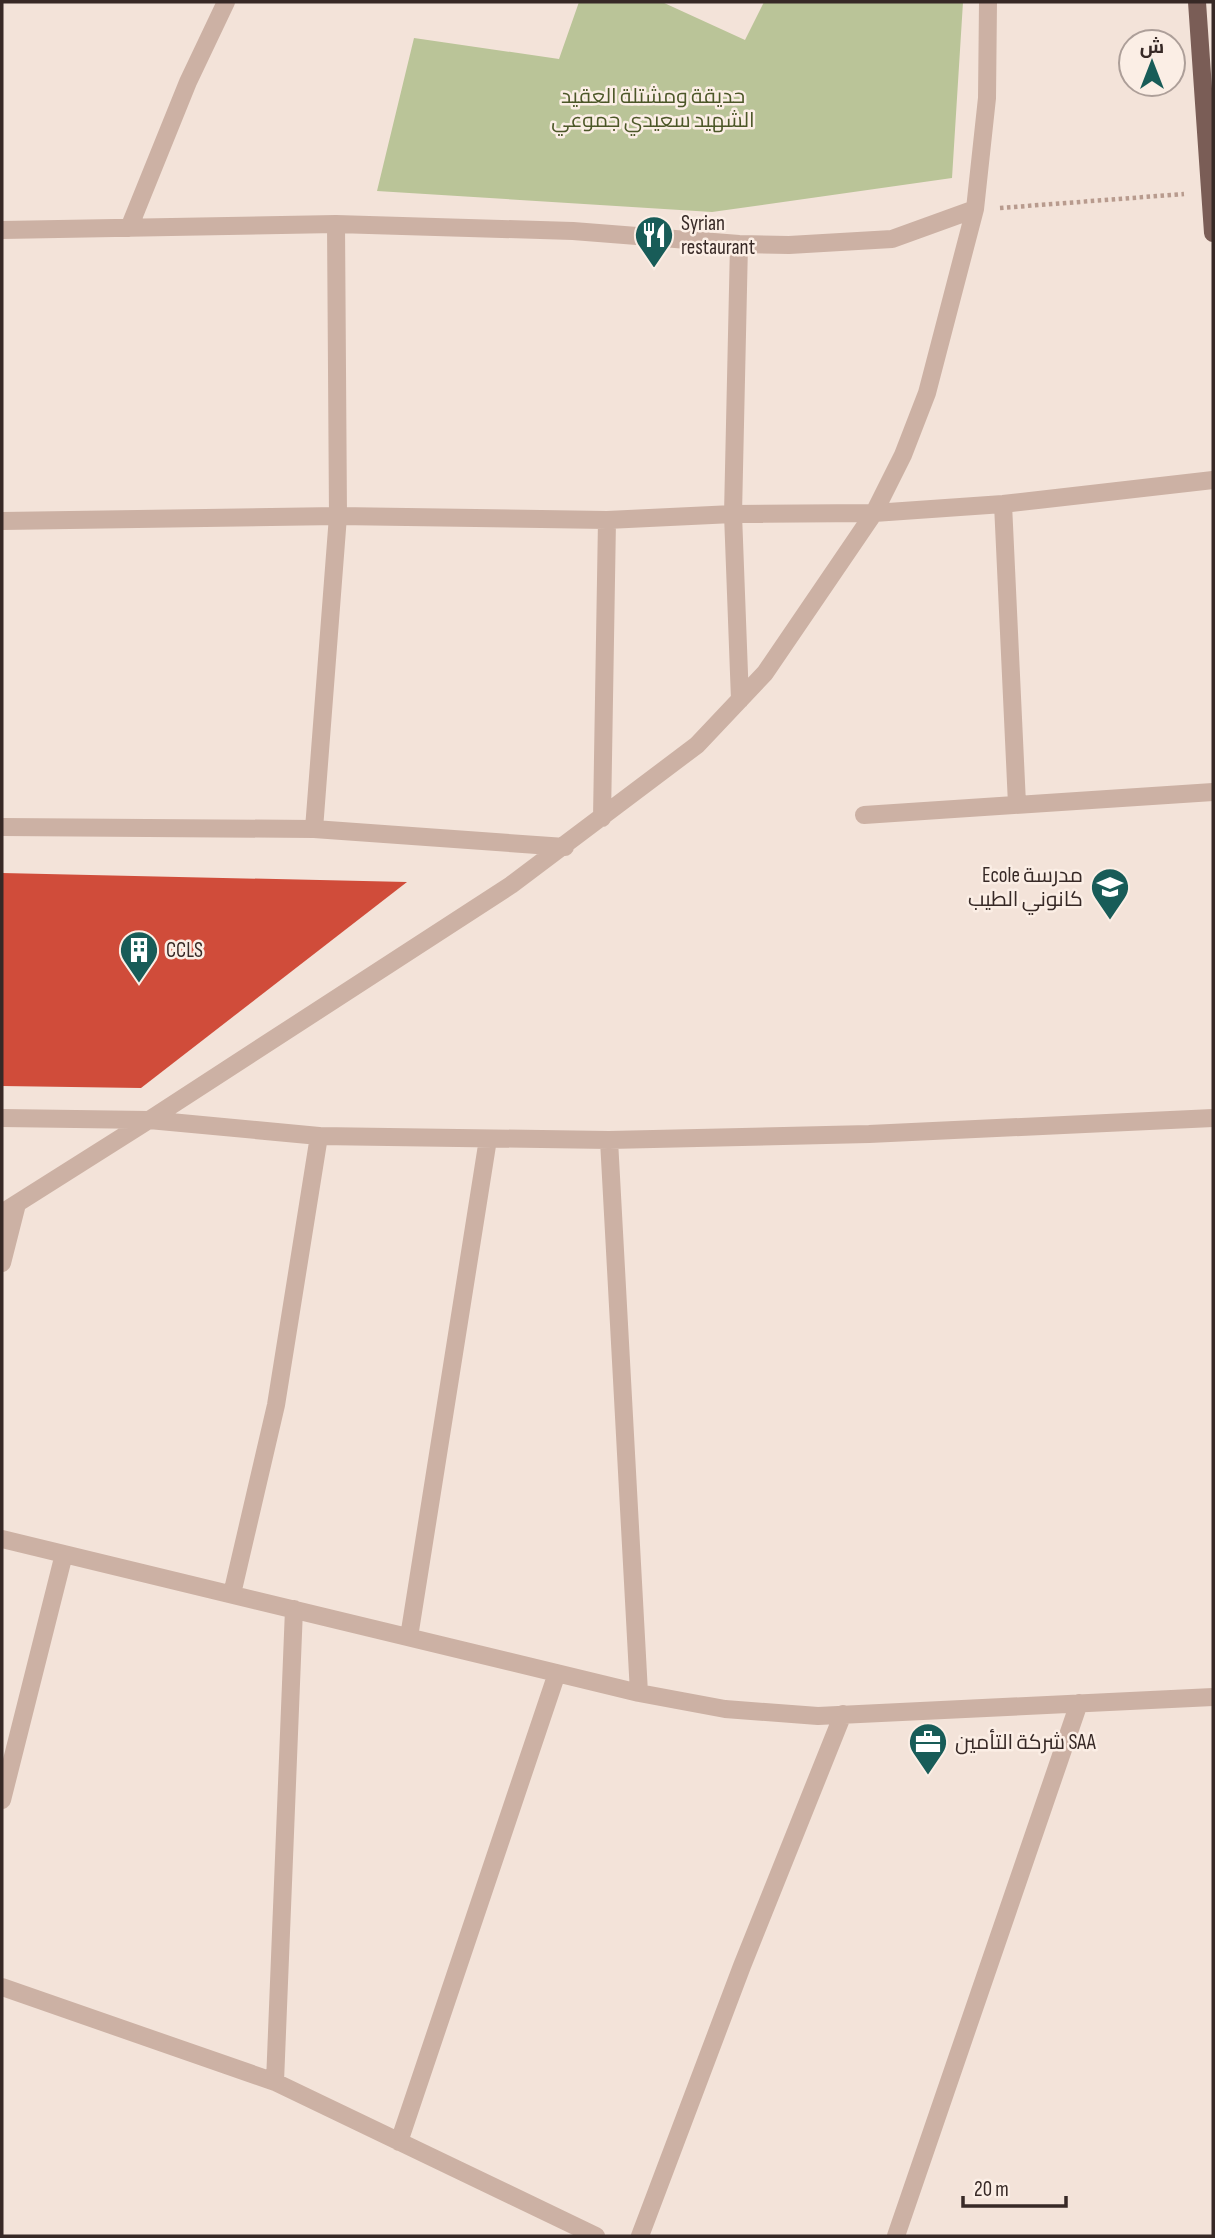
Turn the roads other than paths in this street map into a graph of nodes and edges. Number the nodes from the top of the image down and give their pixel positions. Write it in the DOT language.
graph roads {
  1 [pos="226,2"];
  2 [pos="988,2"];
  3 [pos="1197,2"];
  4 [pos="1212,192"];
  5 [pos="975,209"];
  6 [pos="336,224"];
  7 [pos="129,228"];
  8 [pos="2,230"];
  9 [pos="1213,233"];
  10 [pos="739,244"];
  11 [pos="1213,480"];
  12 [pos="1003,504"];
  13 [pos="874,513"];
  14 [pos="733,514"];
  15 [pos="338,516"];
  16 [pos="607,520"];
  17 [pos="2,521"];
  18 [pos="740,699"];
  19 [pos="1213,792"];
  20 [pos="1017,804"];
  21 [pos="864,815"];
  22 [pos="603,818"];
  23 [pos="2,827"];
  24 [pos="314,829"];
  25 [pos="565,847"];
  26 [pos="2,1118"];
  27 [pos="1213,1118"];
  28 [pos="149,1121"];
  29 [pos="319,1136"];
  30 [pos="488,1139"];
  31 [pos="609,1140"];
  32 [pos="9,1208"];
  33 [pos="2,1263"];
  34 [pos="2,1538"];
  35 [pos="64,1553"];
  36 [pos="232,1594"];
  37 [pos="294,1609"];
  38 [pos="409,1637"];
  39 [pos="557,1673"];
  40 [pos="639,1693"];
  41 [pos="1213,1697"];
  42 [pos="1079,1703"];
  43 [pos="842,1714"];
  44 [pos="2,1800"];
  45 [pos="2,1987"];
  46 [pos="275,2082"];
  47 [pos="400,2142"];
  48 [pos="596,2236"];
  49 [pos="640,2236"];
  50 [pos="896,2236"];
  1 -- 7 [label="street"];
  2 -- 5 [label="street"];
  3 -- 4 [label="main road"];
  4 -- 9 [label="main road"];
  5 -- 10 [label="street"];
  5 -- 13 [label="street"];
  6 -- 7 [label="street"];
  6 -- 10 [label="street"];
  6 -- 15 [label="street"];
  7 -- 8 [label="street"];
  10 -- 14 [label="street"];
  11 -- 12 [label="street"];
  12 -- 13 [label="street"];
  12 -- 20 [label="street"];
  13 -- 14 [label="street"];
  13 -- 18 [label="street"];
  14 -- 16 [label="street"];
  14 -- 18 [label="street"];
  15 -- 16 [label="street"];
  15 -- 17 [label="street"];
  15 -- 24 [label="street"];
  16 -- 22 [label="street"];
  18 -- 22 [label="street"];
  19 -- 20 [label="street"];
  20 -- 21 [label="street"];
  22 -- 25 [label="street"];
  23 -- 24 [label="street"];
  24 -- 25 [label="street"];
  25 -- 28 [label="street"];
  26 -- 28 [label="street"];
  27 -- 31 [label="street"];
  28 -- 29 [label="street"];
  28 -- 32 [label="street"];
  29 -- 30 [label="street"];
  29 -- 36 [label="street"];
  30 -- 31 [label="street"];
  30 -- 38 [label="street"];
  31 -- 40 [label="street"];
  32 -- 33 [label="street"];
  34 -- 35 [label="street"];
  35 -- 36 [label="street"];
  35 -- 44 [label="street"];
  36 -- 37 [label="street"];
  37 -- 38 [label="street"];
  37 -- 46 [label="street"];
  38 -- 39 [label="street"];
  39 -- 40 [label="street"];
  39 -- 47 [label="street"];
  40 -- 43 [label="street"];
  41 -- 42 [label="street"];
  42 -- 43 [label="street"];
  42 -- 50 [label="street"];
  43 -- 49 [label="street"];
  45 -- 46 [label="street"];
  46 -- 47 [label="street"];
  47 -- 48 [label="street"];
}
